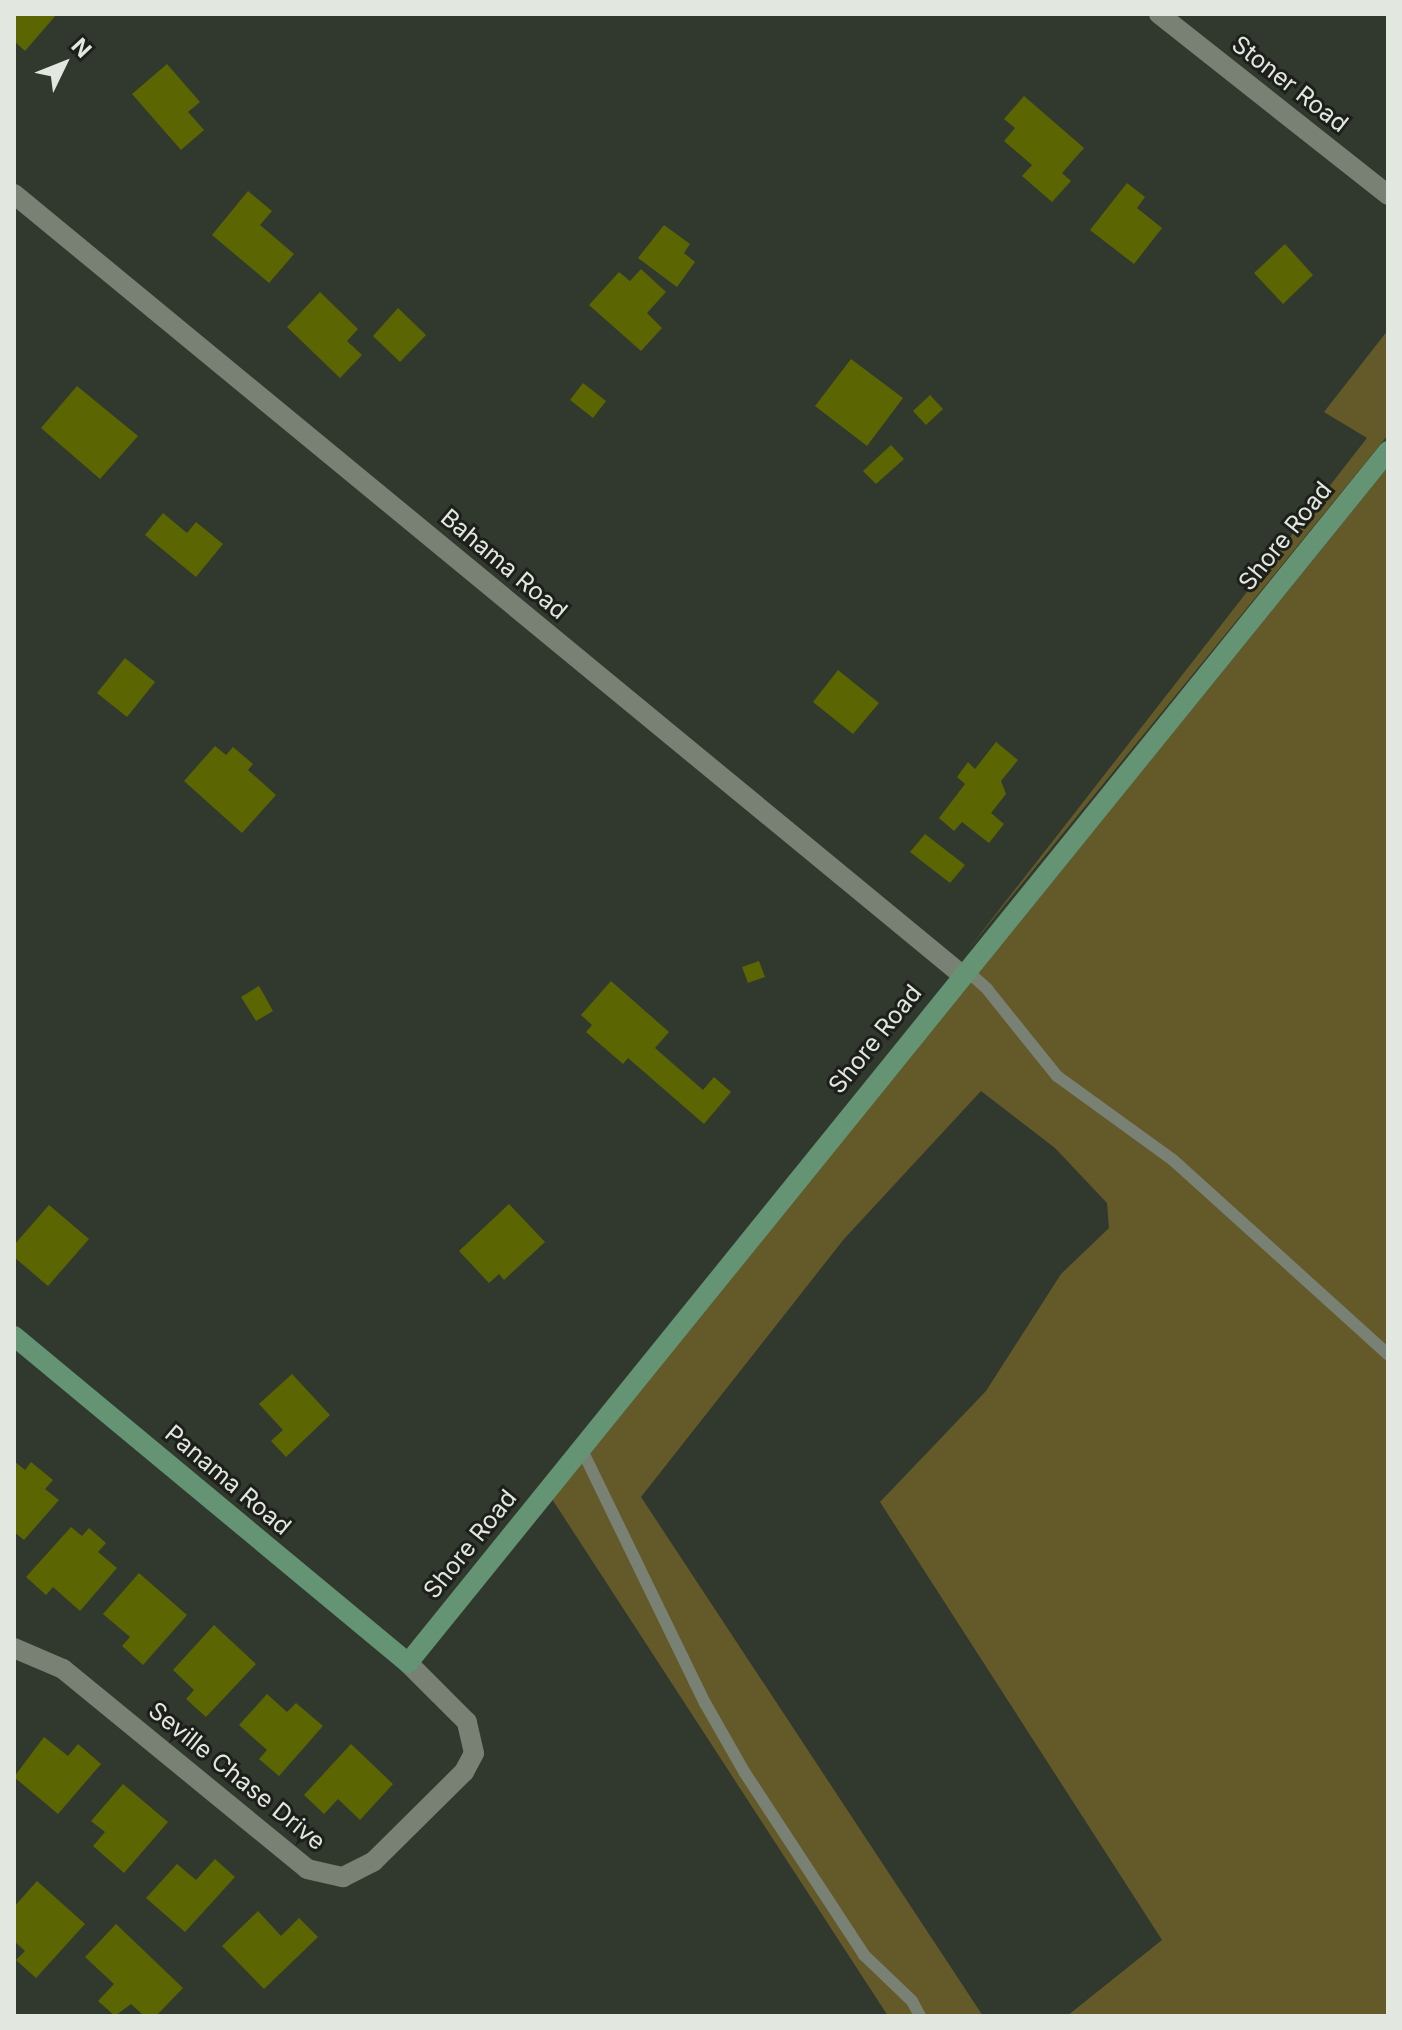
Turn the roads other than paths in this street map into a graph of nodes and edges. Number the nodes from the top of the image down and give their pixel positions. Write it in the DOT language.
graph roads {
  1 [pos="1159,14"];
  2 [pos="14,194"];
  3 [pos="1388,195"];
  4 [pos="1388,451"];
  5 [pos="963,972"];
  6 [pos="14,1336"];
  7 [pos="1388,1354"];
  8 [pos="581,1448"];
  9 [pos="14,1648"];
  10 [pos="408,1663"];
  11 [pos="920,2016"];
  1 -- 3 [label="street, Stoner Road"];
  2 -- 5 [label="street, Bahama Road"];
  4 -- 5 [label="street, Shore Road"];
  5 -- 7 [label="lane"];
  5 -- 8 [label="street, Shore Road"];
  6 -- 10 [label="street, Panama Road"];
  8 -- 10 [label="street, Shore Road"];
  8 -- 11 [label="lane"];
  9 -- 10 [label="street, Seville Chase Drive"];
}
